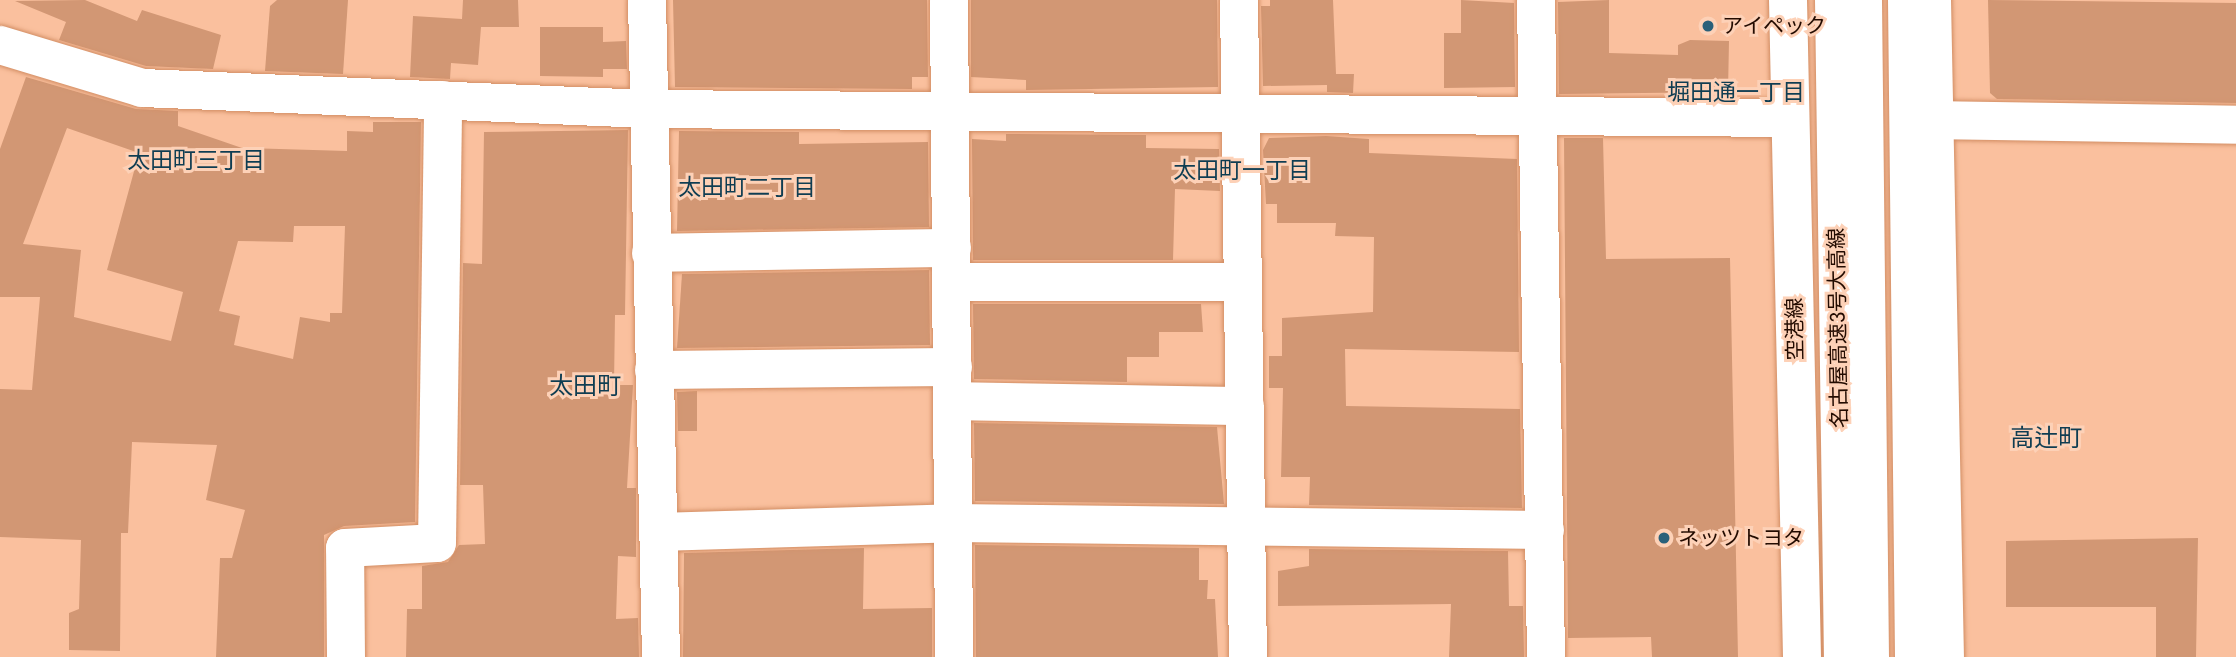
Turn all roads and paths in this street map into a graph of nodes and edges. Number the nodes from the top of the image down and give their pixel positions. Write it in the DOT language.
graph roads {
  1 [pos="647,0"];
  2 [pos="949,0"];
  3 [pos="1239,0"];
  4 [pos="1536,0"];
  5 [pos="1788,0"];
  6 [pos="1834,0"];
  7 [pos="1863,0"];
  8 [pos="1907,0"];
  9 [pos="1932,0"];
  10 [pos="0,45"];
  11 [pos="443,100"];
  12 [pos="648,109"];
  13 [pos="951,112"];
  14 [pos="1240,112"];
  15 [pos="1790,118"];
  16 [pos="1932,120"];
  17 [pos="1537,121"];
  18 [pos="2236,125"];
  19 [pos="651,253"];
  20 [pos="952,265"];
  21 [pos="1243,282"];
  22 [pos="654,370"];
  23 [pos="953,384"];
  24 [pos="1245,406"];
  25 [pos="953,523"];
  26 [pos="1246,523"];
  27 [pos="1545,530"];
  28 [pos="658,532"];
  29 [pos="346,657"];
  30 [pos="660,657"];
  31 [pos="954,657"];
  32 [pos="1248,657"];
  33 [pos="1546,657"];
  34 [pos="1802,657"];
  35 [pos="1843,657"];
  36 [pos="1870,657"];
  37 [pos="1914,657"];
  38 [pos="1945,657"];
  1 -- 12 [label="main road"];
  2 -- 13 [label="main road"];
  3 -- 14 [label="main road"];
  4 -- 17 [label="main road"];
  5 -- 15 [label="main road, 空港線"];
  6 -- 35 [label="main road, 名古屋高速3号大高線"];
  7 -- 36 [label="main road"];
  8 -- 37 [label="main road"];
  9 -- 16 [label="main road"];
  10 -- 11 [label="main road"];
  11 -- 12 [label="main road"];
  11 -- 29 [label="main road"];
  12 -- 13 [label="main road"];
  12 -- 19 [label="main road"];
  13 -- 14 [label="main road"];
  13 -- 20 [label="main road"];
  14 -- 17 [label="main road"];
  14 -- 21 [label="main road"];
  15 -- 17 [label="main road"];
  15 -- 34 [label="main road, 空港線"];
  16 -- 18 [label="main road"];
  16 -- 38 [label="main road"];
  17 -- 27 [label="main road"];
  19 -- 20 [label="main road"];
  19 -- 22 [label="main road"];
  20 -- 21 [label="main road"];
  20 -- 23 [label="main road"];
  21 -- 24 [label="main road"];
  22 -- 23 [label="main road"];
  22 -- 28 [label="main road"];
  23 -- 24 [label="main road"];
  23 -- 25 [label="main road"];
  24 -- 26 [label="main road"];
  25 -- 26 [label="main road"];
  25 -- 28 [label="main road"];
  25 -- 31 [label="main road"];
  26 -- 27 [label="main road"];
  26 -- 32 [label="main road"];
  27 -- 33 [label="main road"];
  28 -- 30 [label="main road"];
}
